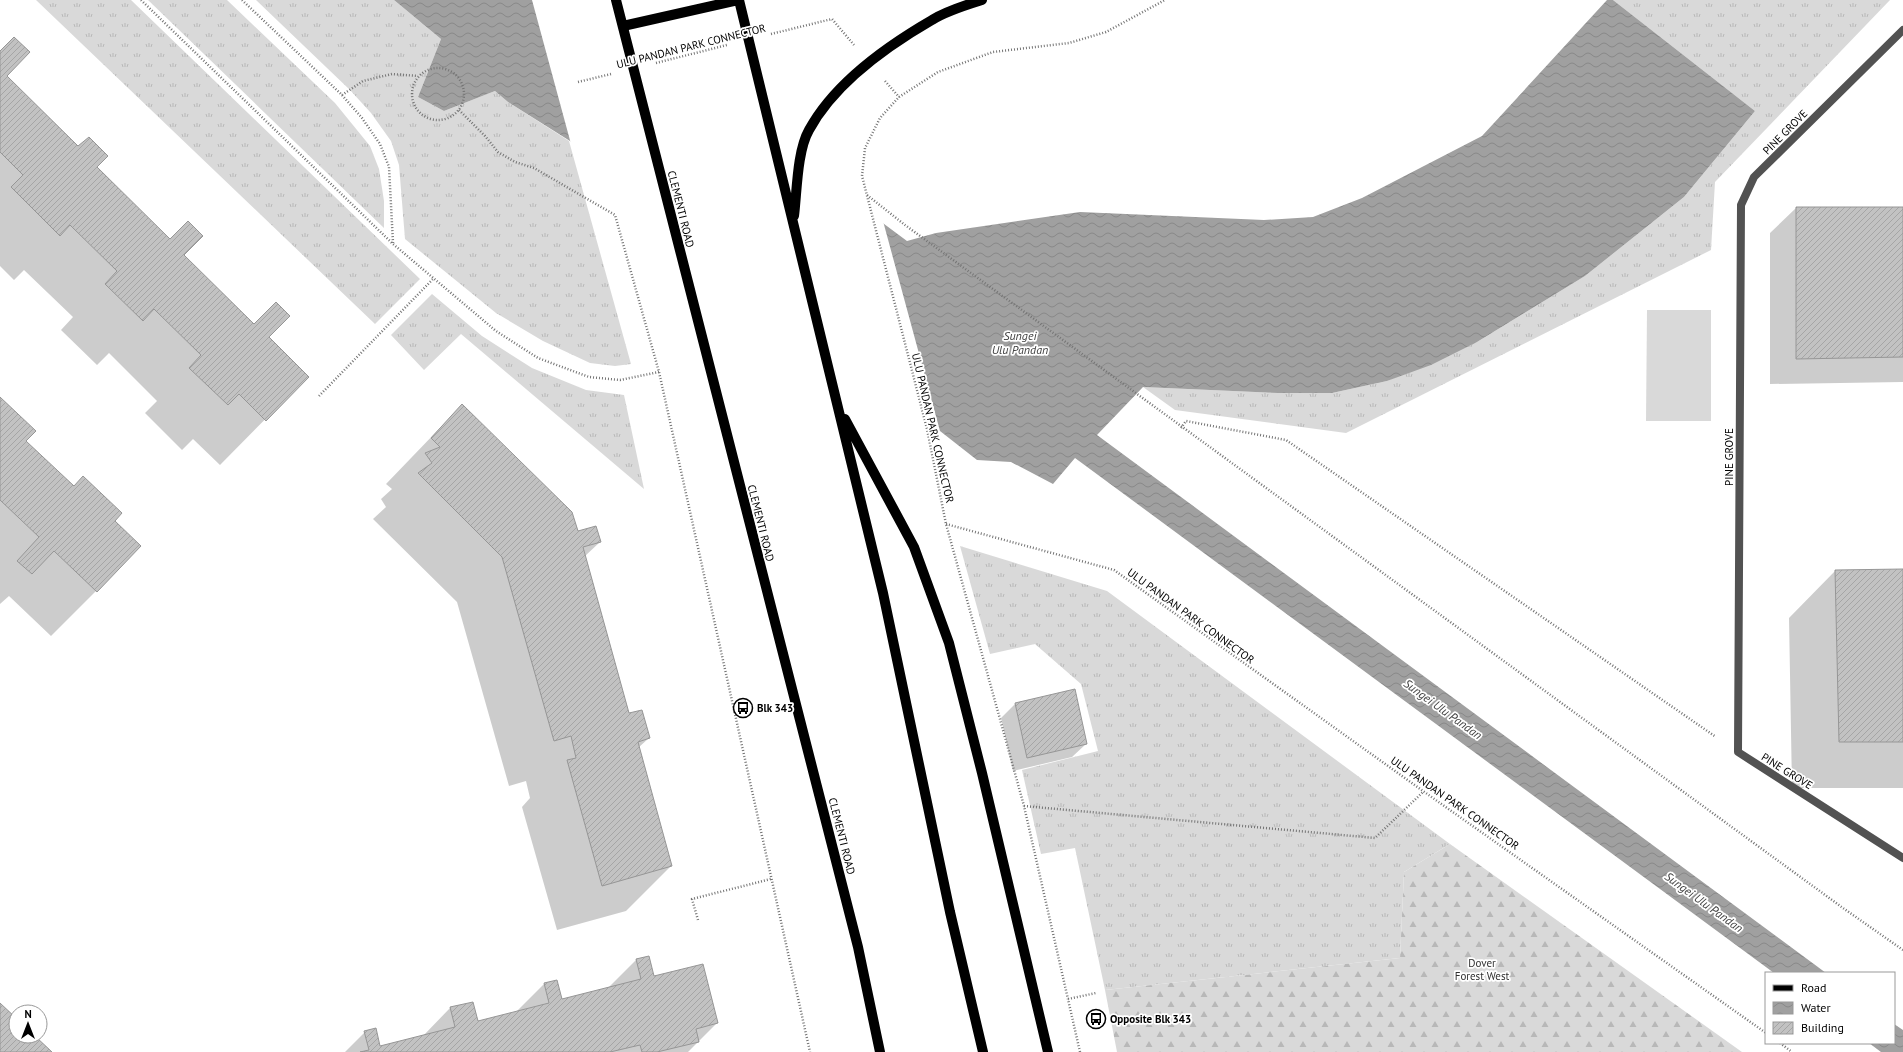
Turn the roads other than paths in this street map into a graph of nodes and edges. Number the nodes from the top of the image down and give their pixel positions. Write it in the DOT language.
graph roads {
  1 [pos="616,0"];
  2 [pos="738,0"];
  3 [pos="982,0"];
  4 [pos="622,26"];
  5 [pos="1903,30"];
  6 [pos="793,224"];
  7 [pos="838,407"];
  8 [pos="1903,858"];
  9 [pos="880,1052"];
  10 [pos="983,1052"];
  11 [pos="1048,1052"];
  1 -- 4 [label="main road, CLEMENTI ROAD"];
  2 -- 4 [label="main road"];
  2 -- 6 [label="main road"];
  3 -- 6 [label="main road"];
  4 -- 9 [label="main road, CLEMENTI ROAD"];
  5 -- 8 [label="lane, PINE GROVE"];
  6 -- 7 [label="main road"];
  7 -- 10 [label="main road"];
  7 -- 11 [label="main road"];
}
